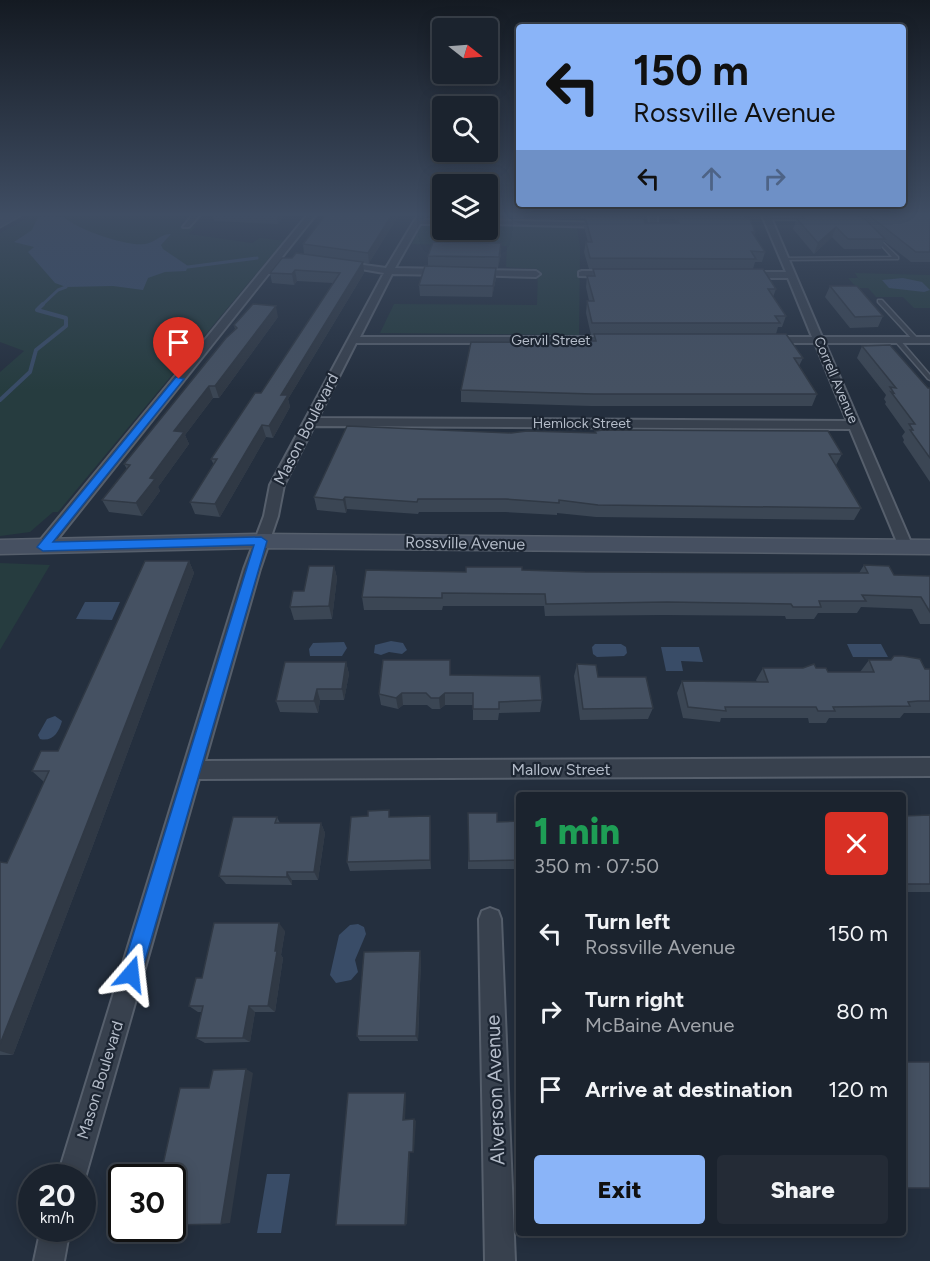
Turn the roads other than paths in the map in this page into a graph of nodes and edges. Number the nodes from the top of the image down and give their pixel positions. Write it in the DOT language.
graph roads {
  1 [pos="389,271"];
  2 [pos="266,272"];
  3 [pos="447,272"];
  4 [pos="458,272"];
  5 [pos="790,272"];
  6 [pos="469,273"];
  7 [pos="536,274"];
  8 [pos="582,274"];
  9 [pos="628,274"];
  10 [pos="732,275"];
  11 [pos="791,275"];
  12 [pos="880,301"];
  13 [pos="352,340"];
  14 [pos="627,340"];
  15 [pos="758,340"];
  16 [pos="819,340"];
  17 [pos="897,340"];
  18 [pos="916,340"];
  19 [pos="930,340"];
  20 [pos="930,378"];
  21 [pos="308,422"];
  22 [pos="855,425"];
  23 [pos="261,541"];
  24 [pos="0,547"];
  25 [pos="43,547"];
  26 [pos="906,547"];
  27 [pos="930,547"];
  28 [pos="930,767"];
  29 [pos="192,770"];
  30 [pos="490,919"];
  31 [pos="75,1164"];
  32 [pos="53,1242"];
  33 [pos="49,1261"];
  34 [pos="500,1261"];
  1 -- 13 [label="street, Mason Boulevard"];
  2 -- 25 [label="street"];
  3 -- 4 [label="street"];
  5 -- 11 [label="street, Correll Avenue"];
  6 -- 7 [label="street"];
  8 -- 9 [label="street"];
  10 -- 11 [label="street"];
  11 -- 16 [label="street, Correll Avenue"];
  12 -- 18 [label="lane"];
  13 -- 14 [label="street, Gervil Street"];
  13 -- 21 [label="street, Mason Boulevard"];
  15 -- 16 [label="street"];
  16 -- 17 [label="street"];
  16 -- 22 [label="street, Correll Avenue"];
  17 -- 18 [label="street"];
  17 -- 20 [label="lane"];
  18 -- 19 [label="street"];
  21 -- 22 [label="street, Hemlock Street"];
  21 -- 23 [label="street, Mason Boulevard"];
  22 -- 26 [label="street, Correll Avenue"];
  23 -- 25 [label="street, Rossville Avenue"];
  23 -- 26 [label="street, Rossville Avenue"];
  23 -- 29 [label="street, Mason Boulevard"];
  24 -- 25 [label="street, Rossville Avenue"];
  26 -- 27 [label="street, Rossville Avenue"];
  28 -- 29 [label="street, Mallow Street"];
  29 -- 31 [label="street, Mason Boulevard"];
  30 -- 34 [label="street, Alverson Avenue"];
  32 -- 33 [label="street"];
}
